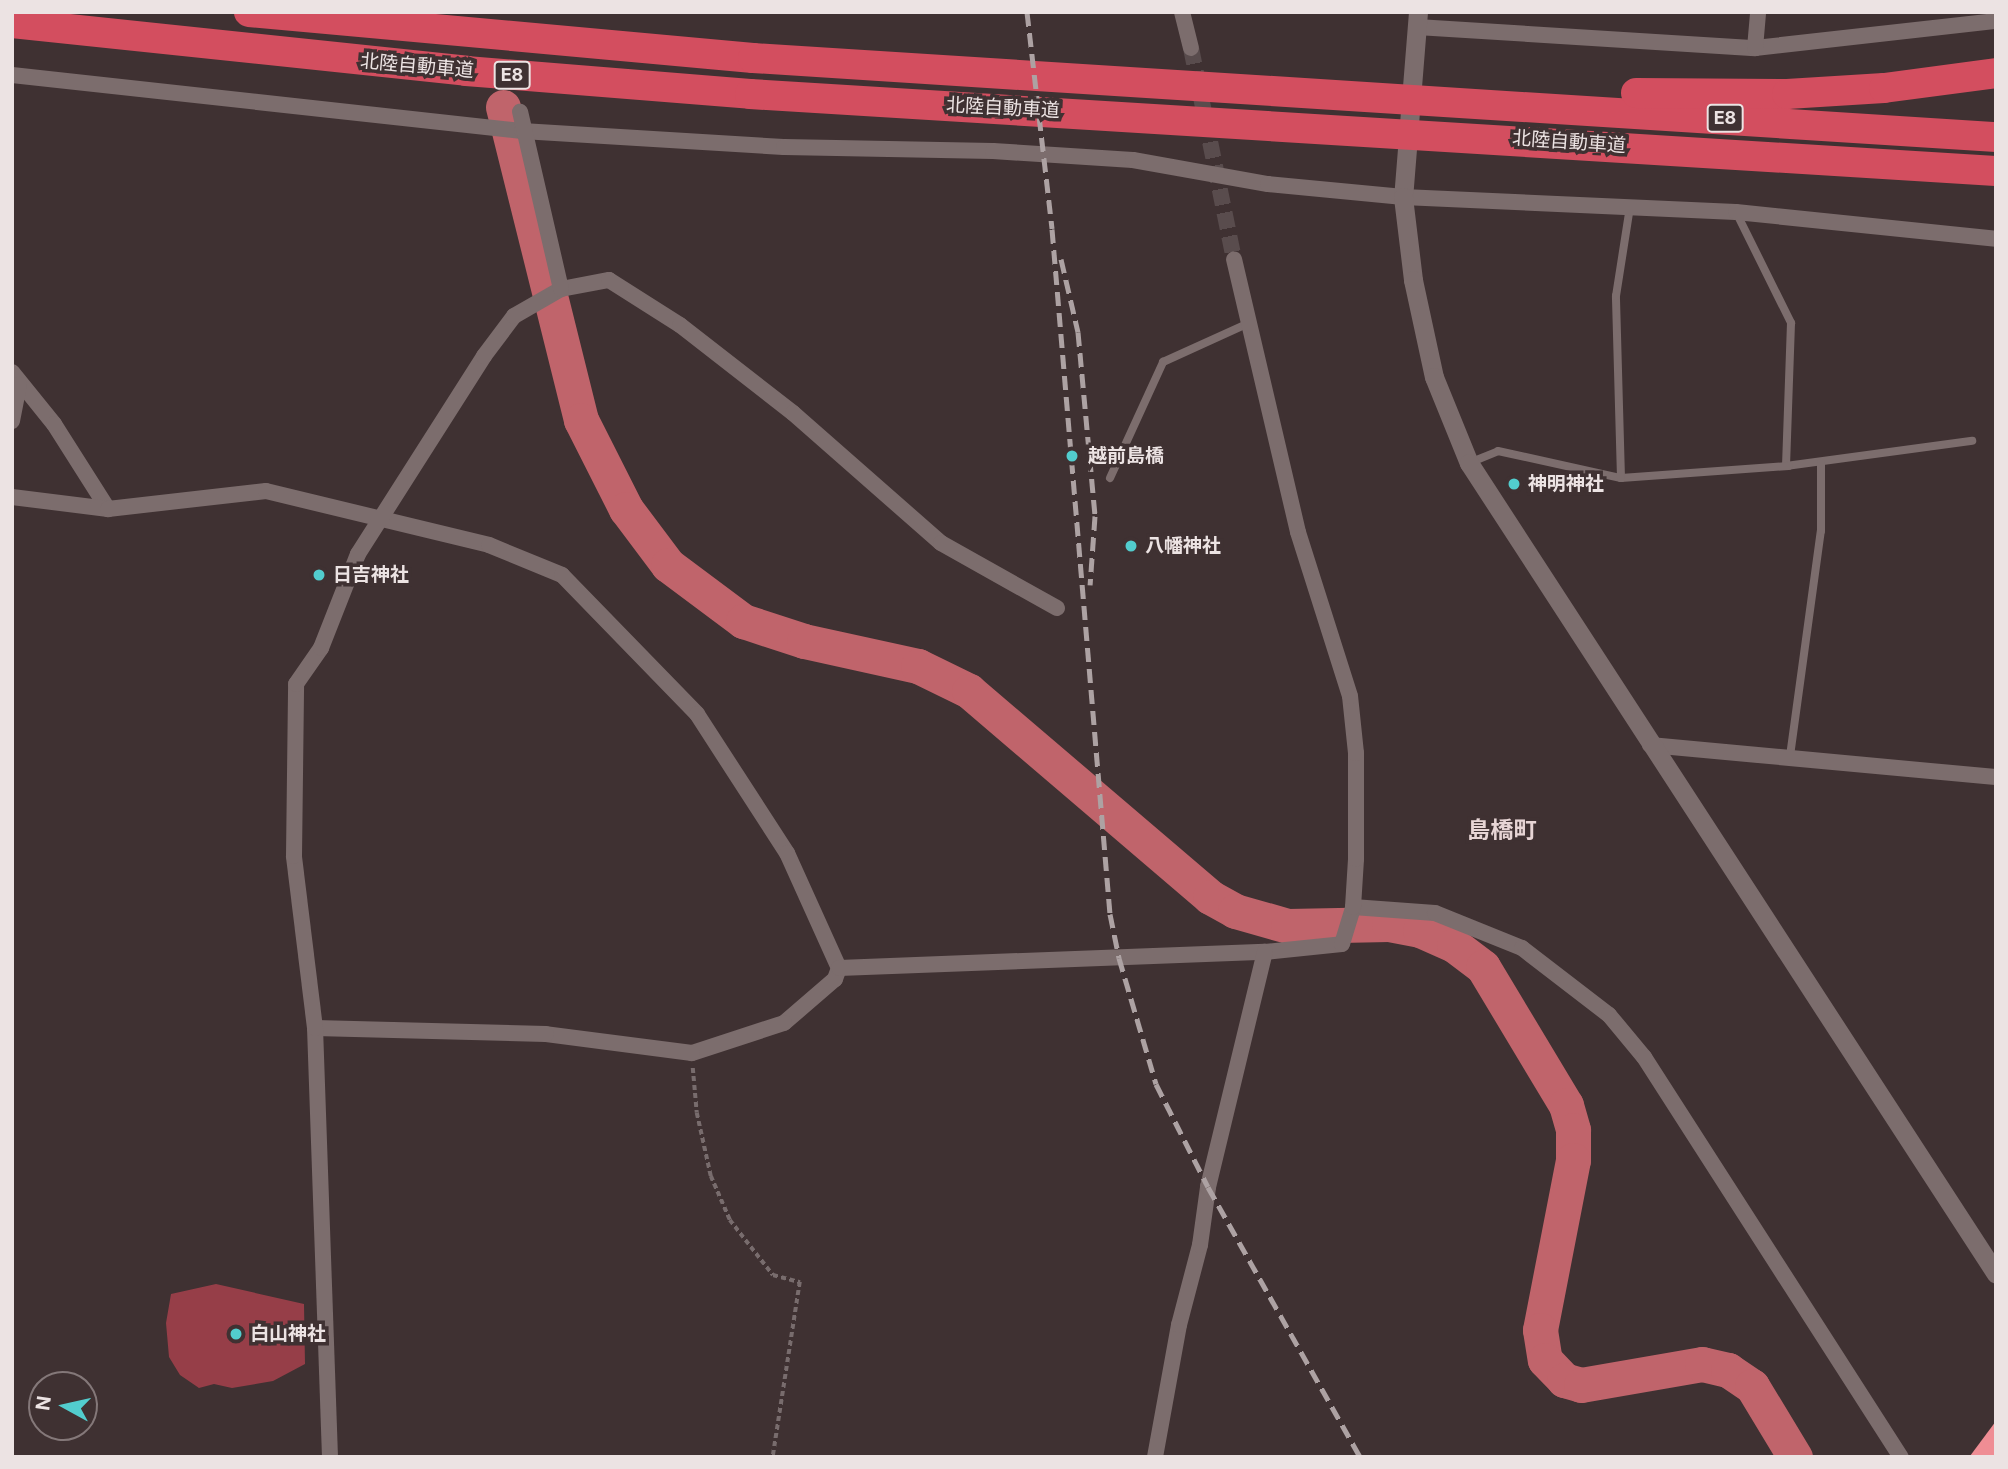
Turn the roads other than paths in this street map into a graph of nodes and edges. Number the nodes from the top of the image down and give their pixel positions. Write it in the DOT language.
graph roads {
  1 [pos="249,12"];
  2 [pos="1182,12"];
  3 [pos="1758,12"];
  4 [pos="1418,19"];
  5 [pos="1996,21"];
  6 [pos="12,23"];
  7 [pos="1191,48"];
  8 [pos="1755,48"];
  9 [pos="1996,73"];
  10 [pos="12,75"];
  11 [pos="1454,94"];
  12 [pos="520,113"];
  13 [pos="512,130"];
  14 [pos="1996,137"];
  15 [pos="1869,162"];
  16 [pos="1996,171"];
  17 [pos="1996,181"];
  18 [pos="1403,197"];
  19 [pos="1630,208"];
  20 [pos="1736,212"];
  21 [pos="1996,239"];
  22 [pos="1234,259"];
  23 [pos="552,293"];
  24 [pos="1250,323"];
  25 [pos="16,378"];
  26 [pos="12,421"];
  27 [pos="1972,441"];
  28 [pos="1469,463"];
  29 [pos="1821,463"];
  30 [pos="1786,466"];
  31 [pos="1110,478"];
  32 [pos="1621,478"];
  33 [pos="12,497"];
  34 [pos="108,509"];
  35 [pos="380,517"];
  36 [pos="1057,608"];
  37 [pos="1650,745"];
  38 [pos="1790,756"];
  39 [pos="1996,777"];
  40 [pos="1349,919"];
  41 [pos="1265,952"];
  42 [pos="839,968"];
  43 [pos="315,1028"];
  44 [pos="1996,1274"];
  45 [pos="330,1457"];
  46 [pos="1155,1457"];
  47 [pos="1901,1457"];
  1 -- 11 [label="highway, 北陸自動車道 / E8"];
  2 -- 7 [label="street"];
  3 -- 8 [label="street"];
  4 -- 8 [label="street"];
  4 -- 18 [label="street"];
  5 -- 8 [label="street"];
  6 -- 15 [label="highway, 北陸自動車道 / E8"];
  9 -- 11 [label="highway"];
  10 -- 13 [label="street"];
  11 -- 14 [label="highway, 北陸自動車道 / E8"];
  12 -- 13 [label="street"];
  13 -- 18 [label="street"];
  13 -- 23 [label="street"];
  15 -- 16 [label="highway, 北陸自動車道 / E8"];
  15 -- 17 [label="highway"];
  18 -- 19 [label="street"];
  18 -- 28 [label="street"];
  19 -- 20 [label="street"];
  19 -- 32 [label="lane"];
  20 -- 21 [label="street"];
  20 -- 30 [label="lane"];
  22 -- 24 [label="street"];
  23 -- 35 [label="street"];
  23 -- 36 [label="street"];
  24 -- 31 [label="lane"];
  24 -- 40 [label="street"];
  25 -- 26 [label="street"];
  25 -- 34 [label="street"];
  27 -- 29 [label="lane"];
  28 -- 32 [label="lane"];
  28 -- 37 [label="street"];
  29 -- 30 [label="lane"];
  29 -- 38 [label="lane"];
  30 -- 32 [label="lane"];
  33 -- 34 [label="street"];
  34 -- 35 [label="street"];
  35 -- 42 [label="street"];
  35 -- 43 [label="street"];
  37 -- 38 [label="street"];
  37 -- 44 [label="street"];
  38 -- 39 [label="street"];
  40 -- 41 [label="street"];
  40 -- 47 [label="street"];
  41 -- 42 [label="street"];
  41 -- 46 [label="street"];
  42 -- 43 [label="street"];
  43 -- 45 [label="street"];
}
